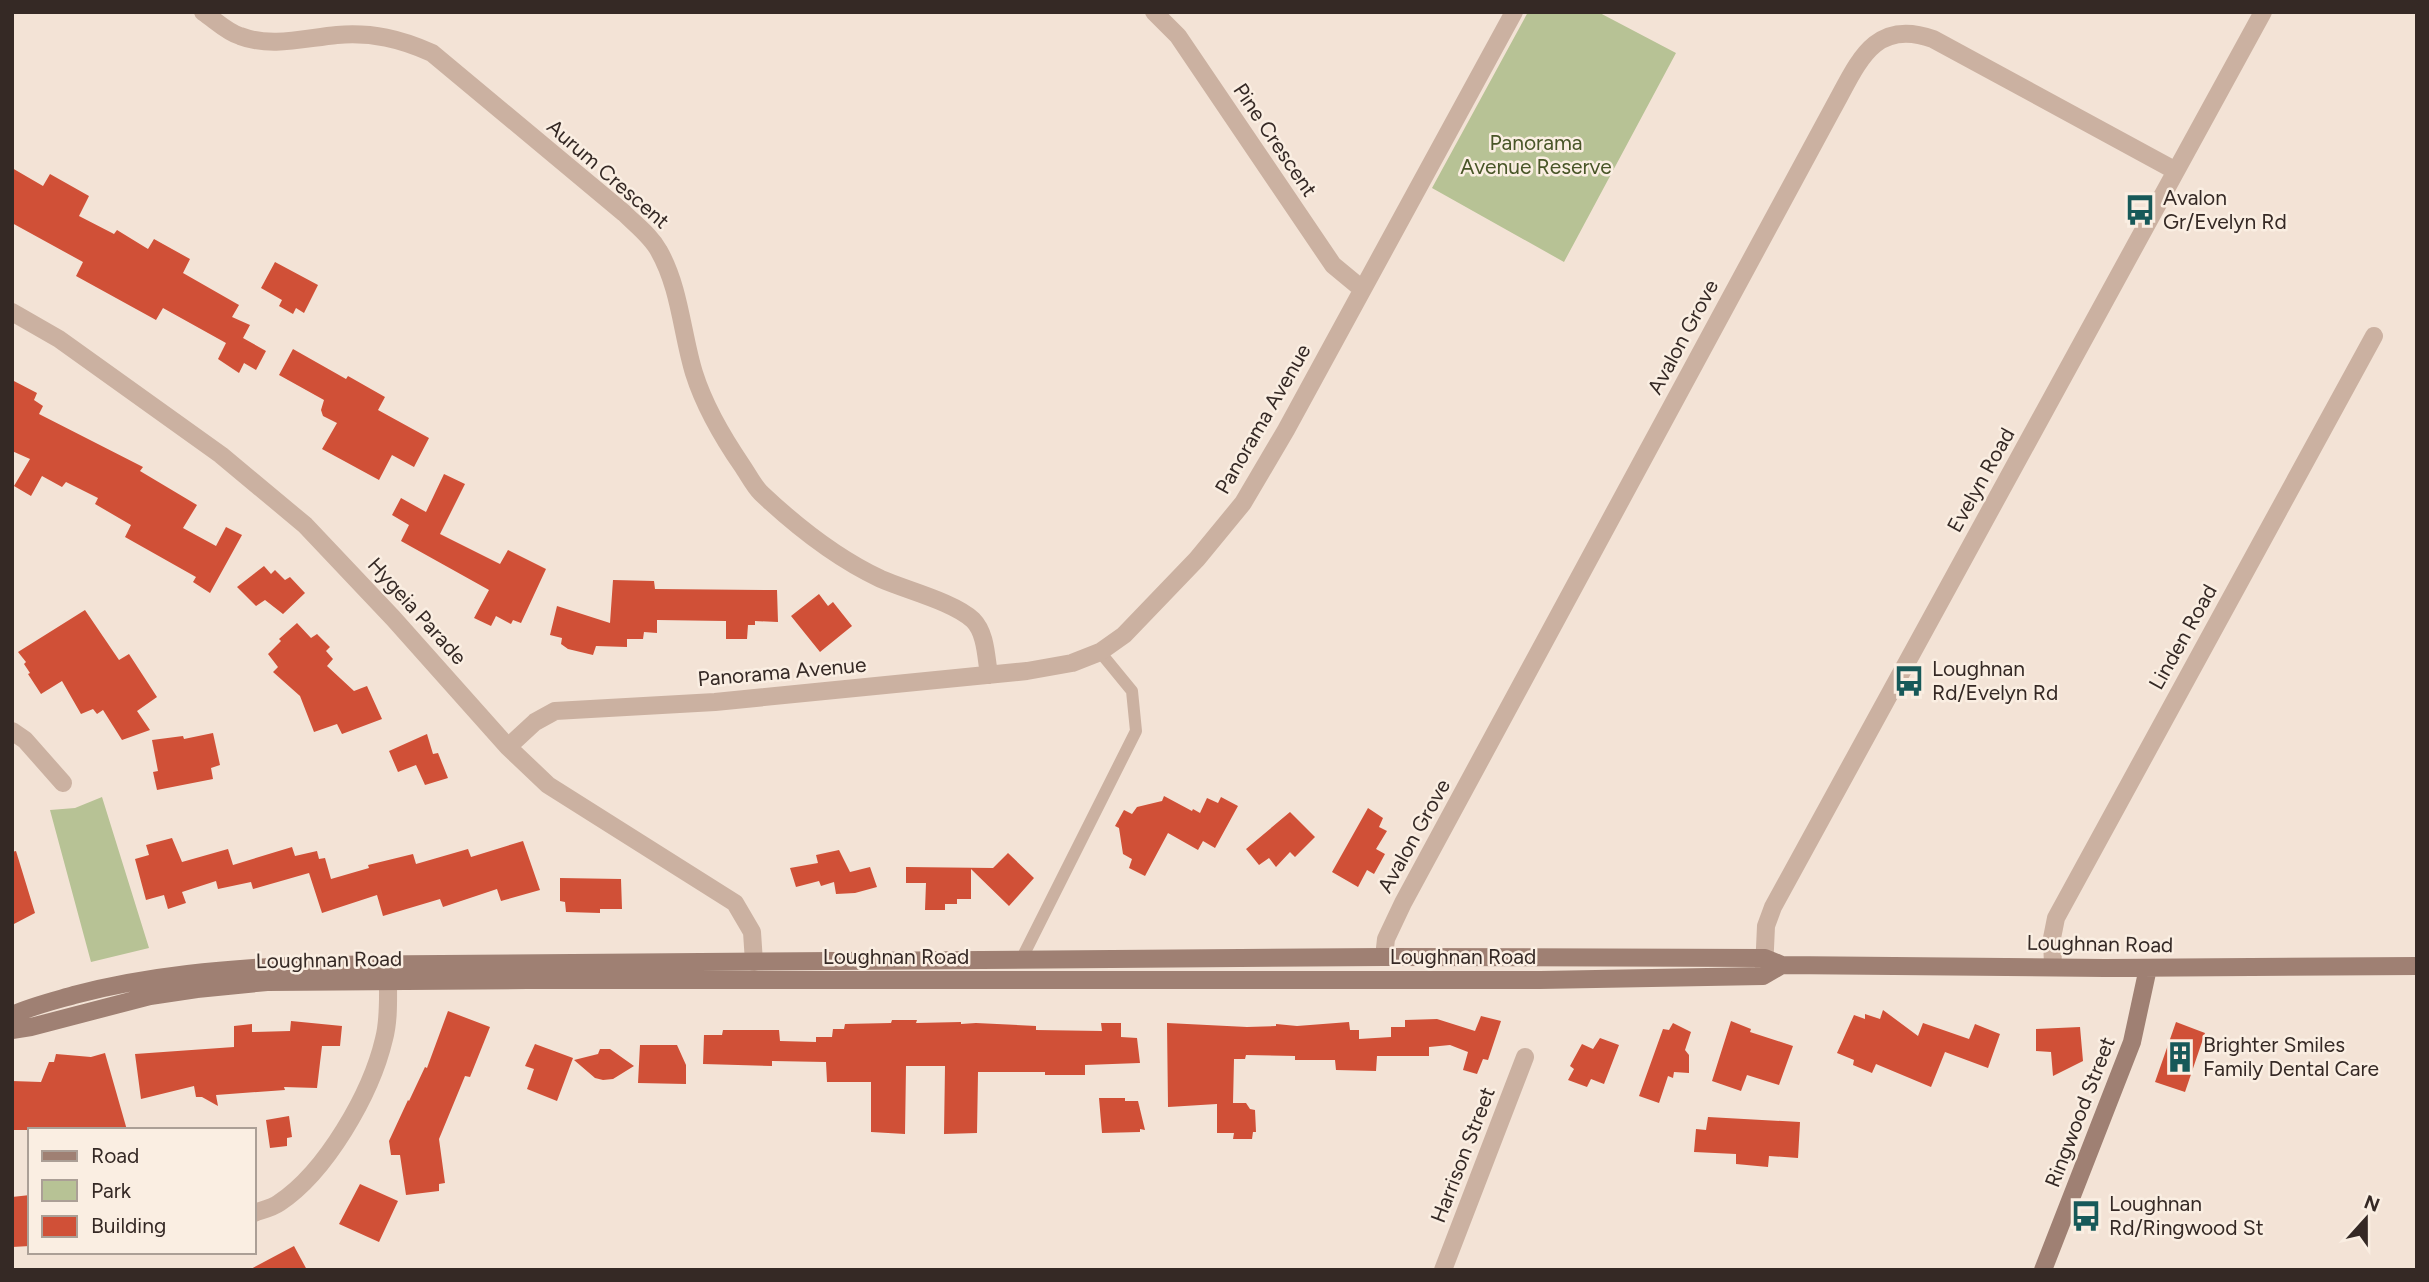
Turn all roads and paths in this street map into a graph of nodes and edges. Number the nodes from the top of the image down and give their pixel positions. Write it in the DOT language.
graph roads {
  1 [pos="204,12"];
  2 [pos="1154,12"];
  3 [pos="1514,12"];
  4 [pos="2263,12"];
  5 [pos="2176,172"];
  6 [pos="1362,289"];
  7 [pos="12,312"];
  8 [pos="2374,335"];
  9 [pos="1100,652"];
  10 [pos="989,675"];
  11 [pos="12,731"];
  12 [pos="509,747"];
  13 [pos="63,783"];
  14 [pos="1384,957"];
  15 [pos="1765,958"];
  16 [pos="1021,960"];
  17 [pos="754,962"];
  18 [pos="1782,965"];
  19 [pos="2053,966"];
  20 [pos="2417,966"];
  21 [pos="2148,968"];
  22 [pos="1763,976"];
  23 [pos="388,981"];
  24 [pos="12,1015"];
  25 [pos="12,1030"];
  26 [pos="1525,1057"];
  27 [pos="256,1212"];
  28 [pos="1443,1270"];
  29 [pos="2043,1270"];
  1 -- 10 [label="street, Aurum Crescent"];
  2 -- 6 [label="street, Pine Crescent"];
  3 -- 6 [label="street, Panorama Avenue"];
  4 -- 5 [label="street, Evelyn Road"];
  5 -- 14 [label="street, Avalon Grove"];
  5 -- 15 [label="street, Evelyn Road"];
  6 -- 9 [label="street, Panorama Avenue"];
  7 -- 12 [label="street, Hygeia Parade"];
  8 -- 19 [label="street, Linden Road"];
  9 -- 10 [label="street, Panorama Avenue"];
  9 -- 16 [label="lane"];
  10 -- 12 [label="street, Panorama Avenue"];
  11 -- 13 [label="street"];
  12 -- 17 [label="street, Hygeia Parade"];
  14 -- 15 [label="main road, Loughnan Road"];
  14 -- 16 [label="main road, Loughnan Road"];
  15 -- 18 [label="main road, Loughnan Road"];
  15 -- 22 [label="street, Evelyn Road"];
  16 -- 17 [label="main road, Loughnan Road"];
  17 -- 24 [label="main road, Loughnan Road"];
  18 -- 19 [label="main road, Loughnan Road"];
  18 -- 22 [label="main road, Loughnan Road"];
  19 -- 21 [label="main road, Loughnan Road"];
  20 -- 21 [label="main road, Loughnan Road"];
  21 -- 29 [label="main road, Ringwood Street"];
  22 -- 23 [label="main road, Loughnan Road"];
  23 -- 25 [label="main road, Loughnan Road"];
  23 -- 27 [label="street"];
  26 -- 28 [label="street, Harrison Street"];
}
